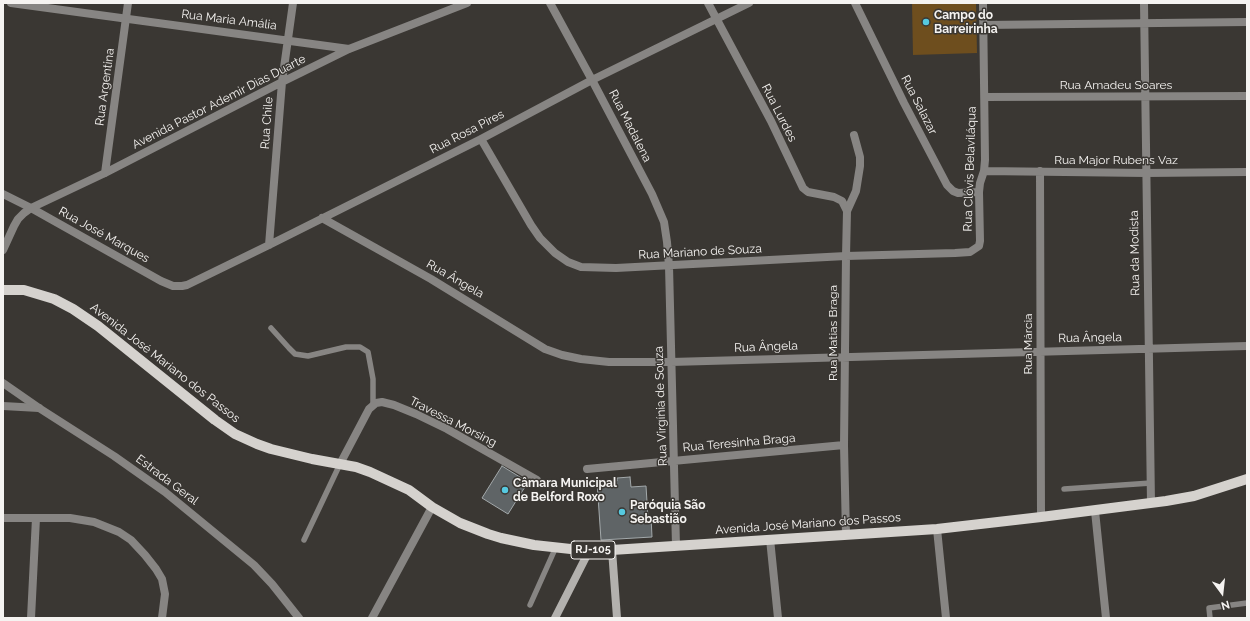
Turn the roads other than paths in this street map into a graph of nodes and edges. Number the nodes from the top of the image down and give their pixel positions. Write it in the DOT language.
graph roads {
  1 [pos="11,3"];
  2 [pos="128,3"];
  3 [pos="293,3"];
  4 [pos="467,3"];
  5 [pos="550,3"];
  6 [pos="708,3"];
  7 [pos="749,3"];
  8 [pos="855,3"];
  9 [pos="983,3"];
  10 [pos="1144,3"];
  11 [pos="126,19"];
  12 [pos="716,19"];
  13 [pos="1247,22"];
  14 [pos="1144,23"];
  15 [pos="984,25"];
  16 [pos="288,40"];
  17 [pos="349,49"];
  18 [pos="592,80"];
  19 [pos="282,82"];
  20 [pos="1247,96"];
  21 [pos="985,97"];
  22 [pos="1145,97"];
  23 [pos="854,135"];
  24 [pos="482,139"];
  25 [pos="984,171"];
  26 [pos="1040,172"];
  27 [pos="1247,172"];
  28 [pos="106,173"];
  29 [pos="1146,173"];
  30 [pos="979,192"];
  31 [pos="3,194"];
  32 [pos="31,208"];
  33 [pos="847,211"];
  34 [pos="322,218"];
  35 [pos="980,241"];
  36 [pos="269,245"];
  37 [pos="3,250"];
  38 [pos="846,256"];
  39 [pos="669,266"];
  40 [pos="195,281"];
  41 [pos="3,290"];
  42 [pos="271,328"];
  43 [pos="1247,346"];
  44 [pos="1149,349"];
  45 [pos="1040,352"];
  46 [pos="845,356"];
  47 [pos="671,362"];
  48 [pos="3,383"];
  49 [pos="373,405"];
  50 [pos="3,406"];
  51 [pos="39,408"];
  52 [pos="844,445"];
  53 [pos="674,461"];
  54 [pos="340,464"];
  55 [pos="587,469"];
  56 [pos="1247,479"];
  57 [pos="537,480"];
  58 [pos="1151,483"];
  59 [pos="1064,489"];
  60 [pos="1151,503"];
  61 [pos="432,507"];
  62 [pos="1095,511"];
  63 [pos="1041,517"];
  64 [pos="3,518"];
  65 [pos="36,518"];
  66 [pos="937,529"];
  67 [pos="846,534"];
  68 [pos="770,539"];
  69 [pos="304,540"];
  70 [pos="676,546"];
  71 [pos="556,548"];
  72 [pos="612,550"];
  73 [pos="589,551"];
  74 [pos="1247,603"];
  75 [pos="530,606"];
  76 [pos="31,618"];
  77 [pos="162,618"];
  78 [pos="299,618"];
  79 [pos="372,618"];
  80 [pos="555,618"];
  81 [pos="617,618"];
  82 [pos="778,618"];
  83 [pos="946,618"];
  84 [pos="1106,618"];
  85 [pos="1210,618"];
  1 -- 11 [label="street, Rua Maria Amália"];
  2 -- 11 [label="street, Rua Argentina"];
  3 -- 16 [label="street, Rua Chile"];
  4 -- 17 [label="street, Avenida Pastor Ademir Dias Duarte"];
  5 -- 18 [label="street, Rua Madalena"];
  6 -- 12 [label="street, Rua Lurdes"];
  7 -- 12 [label="street, Rua Rosa Pires"];
  8 -- 30 [label="street, Rua Salazar"];
  9 -- 15 [label="street, Rua Clóvis Belaviláqua"];
  10 -- 14 [label="street, Rua da Modista"];
  11 -- 16 [label="street, Rua Maria Amália"];
  11 -- 28 [label="street, Rua Argentina"];
  12 -- 18 [label="street, Rua Rosa Pires"];
  12 -- 33 [label="street, Rua Lurdes"];
  13 -- 14 [label="street"];
  14 -- 15 [label="street"];
  14 -- 22 [label="street, Rua da Modista"];
  15 -- 21 [label="street, Rua Clóvis Belaviláqua"];
  16 -- 17 [label="street, Rua Maria Amália"];
  16 -- 19 [label="street, Rua Chile"];
  17 -- 19 [label="street, Avenida Pastor Ademir Dias Duarte"];
  18 -- 24 [label="street, Rua Rosa Pires"];
  18 -- 39 [label="street, Rua Madalena"];
  19 -- 28 [label="street, Avenida Pastor Ademir Dias Duarte"];
  19 -- 36 [label="street, Rua Chile"];
  20 -- 22 [label="street, Rua Amadeu Soares"];
  21 -- 22 [label="street, Rua Amadeu Soares"];
  21 -- 25 [label="street, Rua Clóvis Belaviláqua"];
  22 -- 29 [label="street, Rua da Modista"];
  23 -- 33 [label="street, Rua Matias Braga"];
  24 -- 34 [label="street, Rua Rosa Pires"];
  24 -- 39 [label="street, Rua Mariano de Souza"];
  25 -- 26 [label="street, Rua Major Rubens Vaz"];
  25 -- 30 [label="street, Rua Clóvis Belaviláqua"];
  26 -- 29 [label="street, Rua Major Rubens Vaz"];
  26 -- 45 [label="street, Rua Márcia"];
  27 -- 29 [label="street, Rua Major Rubens Vaz"];
  28 -- 32 [label="street, Avenida Pastor Ademir Dias Duarte"];
  29 -- 44 [label="street, Rua da Modista"];
  30 -- 35 [label="street, Rua Clóvis Belaviláqua"];
  31 -- 32 [label="street, Rua José Marques"];
  32 -- 37 [label="street, Avenida Pastor Ademir Dias Duarte"];
  32 -- 40 [label="street, Rua José Marques"];
  33 -- 38 [label="street, Rua Matias Braga"];
  34 -- 36 [label="street, Rua Rosa Pires"];
  34 -- 47 [label="street, Rua Ângela"];
  35 -- 38 [label="street, Rua Mariano de Souza"];
  36 -- 40 [label="street, Rua Rosa Pires"];
  38 -- 39 [label="street, Rua Mariano de Souza"];
  38 -- 46 [label="street, Rua Matias Braga"];
  39 -- 47 [label="street, Rua Virgínia de Souza"];
  41 -- 54 [label="main road, Avenida José Mariano dos Passos / RJ-105"];
  42 -- 49 [label="lane"];
  43 -- 44 [label="street, Rua Ângela"];
  44 -- 45 [label="street, Rua Ângela"];
  44 -- 58 [label="street, Rua da Modista"];
  45 -- 46 [label="street, Rua Ângela"];
  45 -- 63 [label="street, Rua Márcia"];
  46 -- 47 [label="street, Rua Ângela"];
  46 -- 52 [label="street, Rua Matias Braga"];
  47 -- 53 [label="street, Rua Virgínia de Souza"];
  48 -- 51 [label="street, Estrada Geral"];
  49 -- 54 [label="street"];
  49 -- 57 [label="street, Travessa Morsing"];
  50 -- 51 [label="street"];
  51 -- 78 [label="street, Estrada Geral"];
  52 -- 53 [label="street, Rua Teresinha Braga"];
  52 -- 67 [label="street, Rua Matias Braga"];
  53 -- 55 [label="street, Rua Teresinha Braga"];
  53 -- 70 [label="street, Rua Virgínia de Souza"];
  54 -- 61 [label="main road, Avenida José Mariano dos Passos / RJ-105"];
  54 -- 69 [label="lane"];
  56 -- 60 [label="main road, Avenida José Mariano dos Passos / RJ-105"];
  58 -- 59 [label="lane"];
  58 -- 60 [label="street, Rua da Modista"];
  60 -- 62 [label="main road, Avenida José Mariano dos Passos / RJ-105"];
  61 -- 71 [label="main road, Avenida José Mariano dos Passos / RJ-105"];
  61 -- 79 [label="street"];
  62 -- 63 [label="main road, Avenida José Mariano dos Passos / RJ-105"];
  62 -- 84 [label="street"];
  63 -- 66 [label="main road, Avenida José Mariano dos Passos / RJ-105"];
  64 -- 65 [label="street"];
  65 -- 76 [label="street"];
  65 -- 77 [label="street"];
  66 -- 67 [label="main road, Avenida José Mariano dos Passos / RJ-105"];
  66 -- 83 [label="street"];
  67 -- 68 [label="main road, Avenida José Mariano dos Passos / RJ-105"];
  68 -- 70 [label="main road, Avenida José Mariano dos Passos / RJ-105"];
  68 -- 82 [label="street"];
  70 -- 72 [label="main road, Avenida José Mariano dos Passos / RJ-105"];
  71 -- 73 [label="main road, Avenida José Mariano dos Passos / RJ-105"];
  71 -- 75 [label="lane"];
  72 -- 73 [label="main road, Avenida José Mariano dos Passos / RJ-105"];
  72 -- 81 [label="main road"];
  73 -- 80 [label="main road"];
  74 -- 85 [label="lane"];
}
